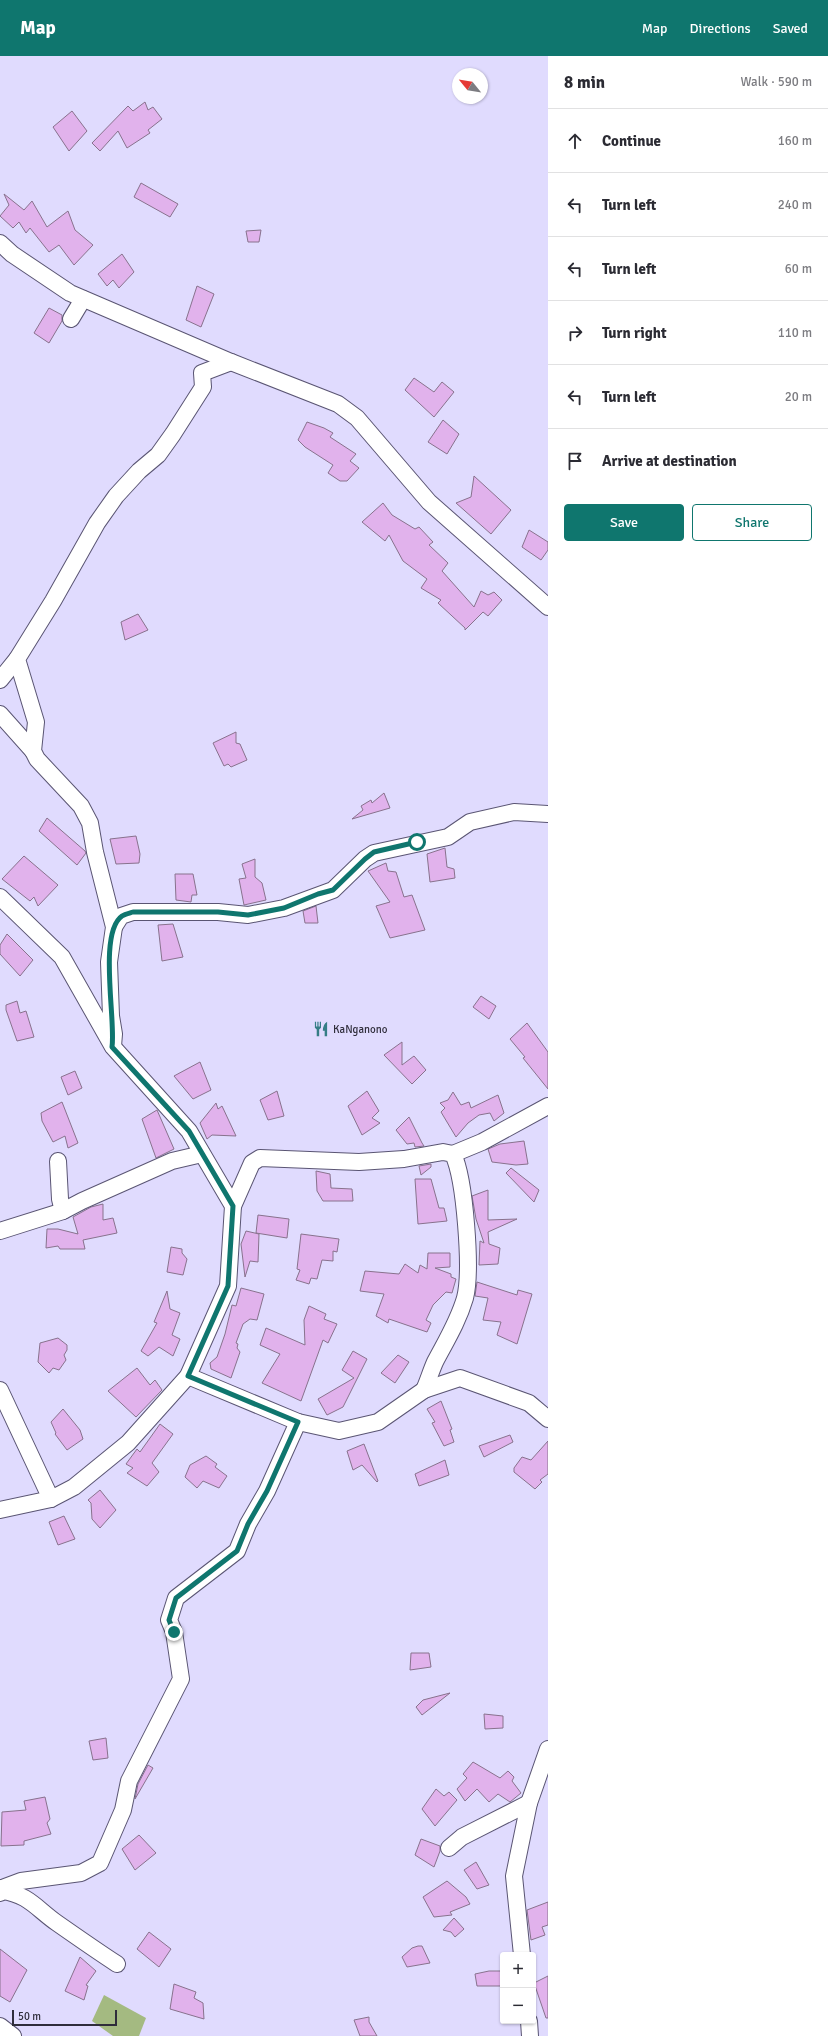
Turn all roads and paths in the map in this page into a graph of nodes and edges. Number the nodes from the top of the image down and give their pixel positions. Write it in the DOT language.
graph roads {
  1 [pos="0,243"];
  2 [pos="83,299"];
  3 [pos="71,319"];
  4 [pos="231,362"];
  5 [pos="548,607"];
  6 [pos="17,659"];
  7 [pos="0,680"];
  8 [pos="0,714"];
  9 [pos="33,751"];
  10 [pos="548,814"];
  11 [pos="0,897"];
  12 [pos="114,927"];
  13 [pos="112,1047"];
  14 [pos="548,1106"];
  15 [pos="202,1154"];
  16 [pos="453,1154"];
  17 [pos="58,1161"];
  18 [pos="233,1206"];
  19 [pos="63,1211"];
  20 [pos="0,1231"];
  21 [pos="188,1376"];
  22 [pos="0,1390"];
  23 [pos="424,1390"];
  24 [pos="548,1419"];
  25 [pos="298,1422"];
  26 [pos="51,1499"];
  27 [pos="0,1510"];
  28 [pos="548,1751"];
  29 [pos="530,1803"];
  30 [pos="449,1848"];
  31 [pos="1,1890"];
  32 [pos="522,1952"];
  33 [pos="117,1964"];
  34 [pos="529,2024"];
  35 [pos="0,2026"];
  36 [pos="13,2036"];
  37 [pos="530,2036"];
  1 -- 2 [label="street"];
  2 -- 3 [label="street"];
  2 -- 4 [label="street"];
  4 -- 5 [label="street"];
  4 -- 6 [label="street"];
  6 -- 7 [label="street"];
  6 -- 9 [label="street"];
  8 -- 9 [label="street"];
  9 -- 12 [label="street"];
  10 -- 12 [label="street"];
  11 -- 13 [label="street"];
  12 -- 13 [label="street"];
  13 -- 15 [label="street"];
  14 -- 16 [label="street"];
  15 -- 18 [label="street"];
  15 -- 19 [label="street"];
  16 -- 18 [label="street"];
  16 -- 23 [label="street"];
  17 -- 19 [label="street"];
  18 -- 21 [label="street"];
  19 -- 20 [label="street"];
  21 -- 25 [label="street"];
  21 -- 26 [label="street"];
  22 -- 26 [label="street"];
  23 -- 24 [label="street"];
  23 -- 25 [label="street"];
  25 -- 31 [label="street"];
  26 -- 27 [label="street"];
  28 -- 29 [label="street"];
  29 -- 30 [label="street"];
  29 -- 32 [label="street"];
  31 -- 33 [label="street"];
  34 -- 37 [label="street"];
  35 -- 36 [label="street"];
}
